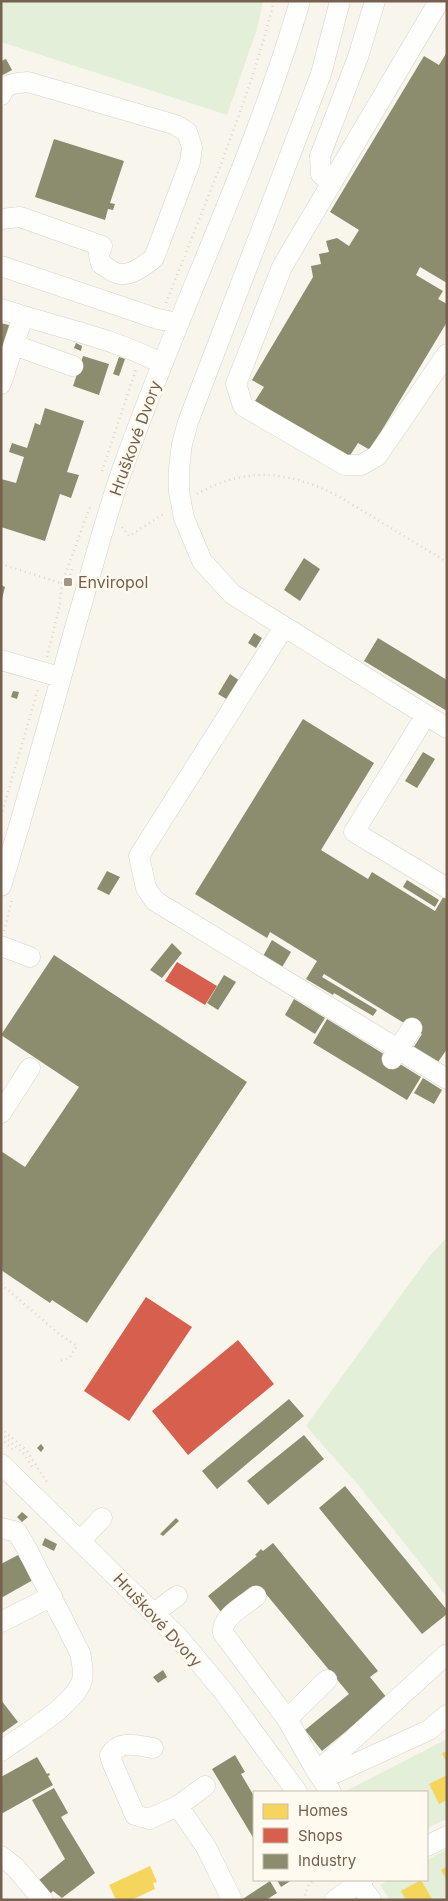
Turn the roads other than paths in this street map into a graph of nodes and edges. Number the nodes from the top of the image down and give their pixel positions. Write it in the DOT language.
graph roads {
  1 [pos="300,1"];
  2 [pos="340,1"];
  3 [pos="376,1"];
  4 [pos="440,10"];
  5 [pos="1,96"];
  6 [pos="332,182"];
  7 [pos="1,219"];
  8 [pos="1,266"];
  9 [pos="1,308"];
  10 [pos="23,316"];
  11 [pos="178,323"];
  12 [pos="14,345"];
  13 [pos="447,354"];
  14 [pos="162,364"];
  15 [pos="73,366"];
  16 [pos="1,384"];
  17 [pos="284,628"];
  18 [pos="1,660"];
  19 [pos="60,677"];
  20 [pos="426,715"];
  21 [pos="447,728"];
  22 [pos="3,875"];
  23 [pos="447,888"];
  24 [pos="1,946"];
  25 [pos="30,957"];
  26 [pos="412,1028"];
  27 [pos="395,1054"];
  28 [pos="30,1068"];
  29 [pos="447,1079"];
  30 [pos="1,1113"];
  31 [pos="10,1460"];
  32 [pos="102,1518"];
  33 [pos="1,1528"];
  34 [pos="80,1540"];
  35 [pos="52,1596"];
  36 [pos="177,1596"];
  37 [pos="256,1596"];
  38 [pos="154,1613"];
  39 [pos="1,1622"];
  40 [pos="447,1654"];
  41 [pos="328,1680"];
  42 [pos="447,1715"];
  43 [pos="287,1719"];
  44 [pos="153,1748"];
  45 [pos="1,1750"];
  46 [pos="323,1781"];
  47 [pos="205,1786"];
  48 [pos="296,1791"];
  49 [pos="178,1806"];
  50 [pos="447,1836"];
  51 [pos="428,1846"];
  52 [pos="1,1856"];
  53 [pos="359,1881"];
  54 [pos="43,1900"];
  55 [pos="232,1900"];
  56 [pos="335,1900"];
  57 [pos="372,1900"];
  1 -- 11 [label="street, Hruškové Dvory"];
  2 -- 17 [label="street"];
  3 -- 6 [label="street"];
  4 -- 6 [label="street"];
  5 -- 7 [label="street"];
  6 -- 13 [label="street"];
  8 -- 11 [label="street"];
  9 -- 10 [label="street"];
  10 -- 12 [label="street"];
  10 -- 14 [label="street"];
  11 -- 14 [label="street, Hruškové Dvory"];
  12 -- 15 [label="street"];
  12 -- 16 [label="street"];
  14 -- 19 [label="street, Hruškové Dvory"];
  17 -- 20 [label="street"];
  17 -- 27 [label="street"];
  18 -- 19 [label="street"];
  19 -- 22 [label="street, Hruškové Dvory"];
  20 -- 21 [label="street"];
  20 -- 23 [label="street"];
  24 -- 25 [label="street"];
  26 -- 27 [label="street"];
  27 -- 29 [label="street"];
  28 -- 30 [label="street"];
  31 -- 34 [label="street, Hruškové Dvory"];
  32 -- 34 [label="street"];
  33 -- 35 [label="street"];
  34 -- 38 [label="street, Hruškové Dvory"];
  35 -- 39 [label="street"];
  35 -- 45 [label="street"];
  36 -- 38 [label="street"];
  37 -- 43 [label="street"];
  38 -- 48 [label="street, Hruškové Dvory"];
  40 -- 46 [label="street"];
  41 -- 43 [label="street"];
  42 -- 46 [label="street"];
  43 -- 46 [label="street"];
  44 -- 49 [label="street"];
  47 -- 49 [label="street"];
  49 -- 55 [label="street"];
  50 -- 51 [label="street"];
  52 -- 54 [label="street"];
  53 -- 56 [label="street"];
  53 -- 57 [label="street"];
}
